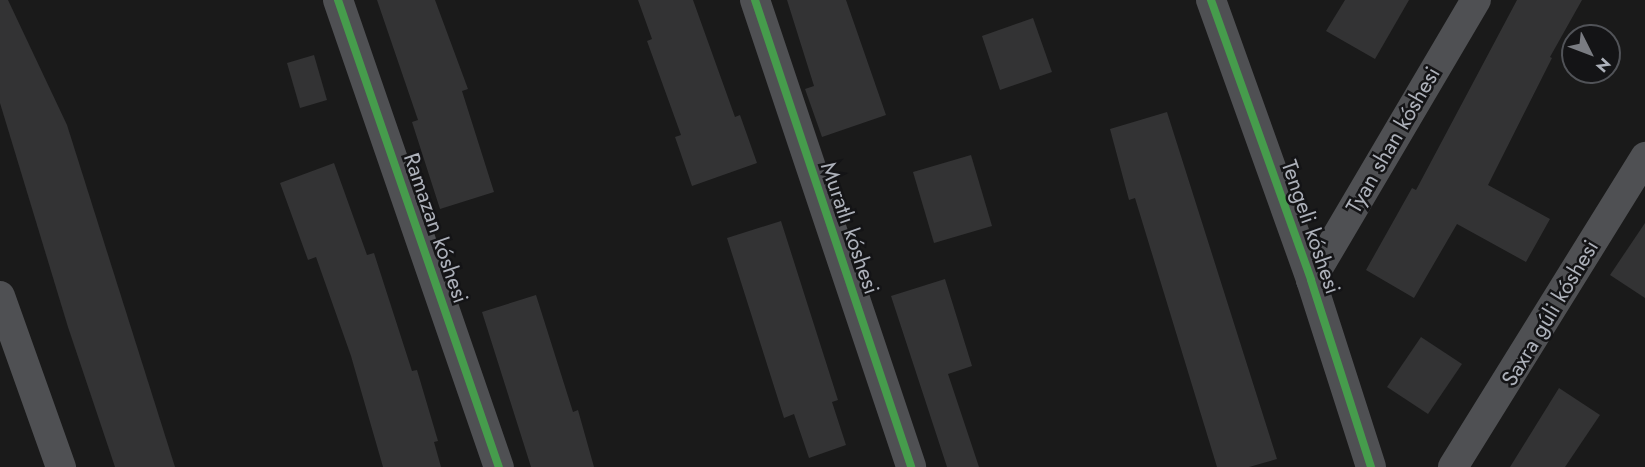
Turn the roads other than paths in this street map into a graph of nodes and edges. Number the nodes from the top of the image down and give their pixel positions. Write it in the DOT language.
graph roads {
  1 [pos="339,0"];
  2 [pos="755,0"];
  3 [pos="1211,0"];
  4 [pos="1476,0"];
  5 [pos="1645,158"];
  6 [pos="1311,280"];
  7 [pos="0,296"];
  8 [pos="61,467"];
  9 [pos="499,467"];
  10 [pos="911,467"];
  11 [pos="1371,467"];
  12 [pos="1453,467"];
  1 -- 9 [label="street, Ramazan kóshesi"];
  2 -- 10 [label="street, Muratlı kóshesi"];
  3 -- 6 [label="street, Tengeli kóshesi"];
  4 -- 6 [label="street, Tyan shan kóshesi"];
  5 -- 12 [label="street, Saxra gúli kóshesi"];
  6 -- 11 [label="street, Tengeli kóshesi"];
  7 -- 8 [label="street"];
}
